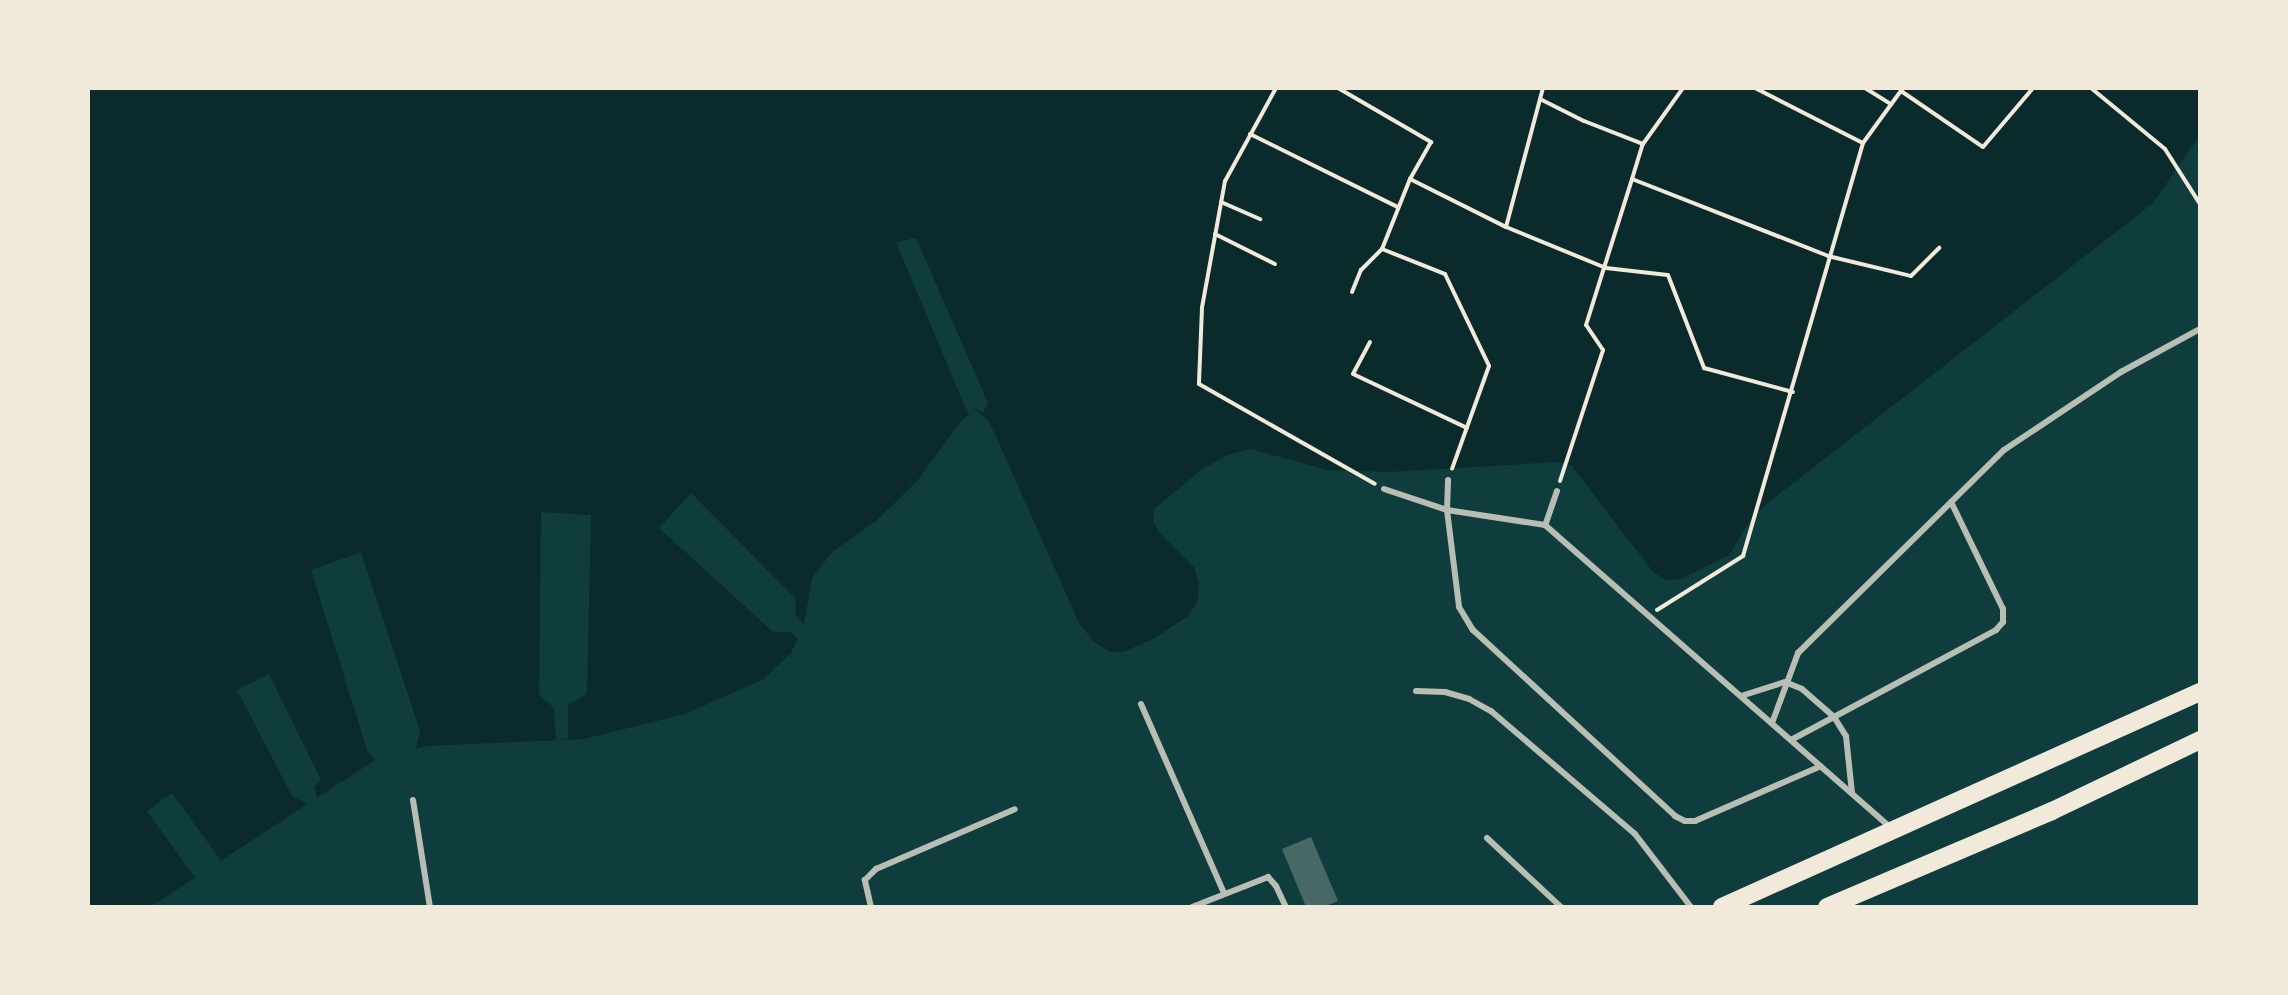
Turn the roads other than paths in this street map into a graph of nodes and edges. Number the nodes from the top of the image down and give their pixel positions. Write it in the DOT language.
graph roads {
  1 [pos="2200,329"];
  2 [pos="1448,480"];
  3 [pos="1384,489"];
  4 [pos="1557,491"];
  5 [pos="1951,502"];
  6 [pos="1447,510"];
  7 [pos="1545,525"];
  8 [pos="1785,682"];
  9 [pos="1416,691"];
  10 [pos="2200,692"];
  11 [pos="1741,696"];
  12 [pos="1141,704"];
  13 [pos="1834,717"];
  14 [pos="1772,723"];
  15 [pos="1791,740"];
  16 [pos="2200,740"];
  17 [pos="1821,766"];
  18 [pos="1852,793"];
  19 [pos="413,800"];
  20 [pos="1015,809"];
  21 [pos="1892,829"];
  22 [pos="1487,838"];
  23 [pos="1224,893"];
  24 [pos="430,907"];
  25 [pos="871,907"];
  26 [pos="1192,907"];
  27 [pos="1286,907"];
  28 [pos="1561,907"];
  29 [pos="1691,907"];
  30 [pos="1722,907"];
  31 [pos="1827,907"];
  1 -- 5 [label="lane"];
  2 -- 6 [label="lane"];
  3 -- 6 [label="lane"];
  4 -- 7 [label="lane"];
  5 -- 8 [label="lane"];
  5 -- 13 [label="lane"];
  6 -- 7 [label="lane"];
  6 -- 17 [label="lane"];
  7 -- 11 [label="lane"];
  8 -- 11 [label="lane"];
  8 -- 13 [label="lane"];
  8 -- 14 [label="lane"];
  9 -- 29 [label="lane"];
  10 -- 21 [label="main road"];
  11 -- 14 [label="lane"];
  12 -- 23 [label="lane"];
  13 -- 15 [label="lane"];
  13 -- 18 [label="lane"];
  14 -- 15 [label="lane"];
  15 -- 17 [label="lane"];
  16 -- 31 [label="main road"];
  17 -- 18 [label="lane"];
  18 -- 21 [label="lane"];
  19 -- 24 [label="lane"];
  20 -- 25 [label="lane"];
  21 -- 30 [label="main road"];
  22 -- 28 [label="lane"];
  23 -- 26 [label="lane"];
  23 -- 27 [label="lane"];
}
